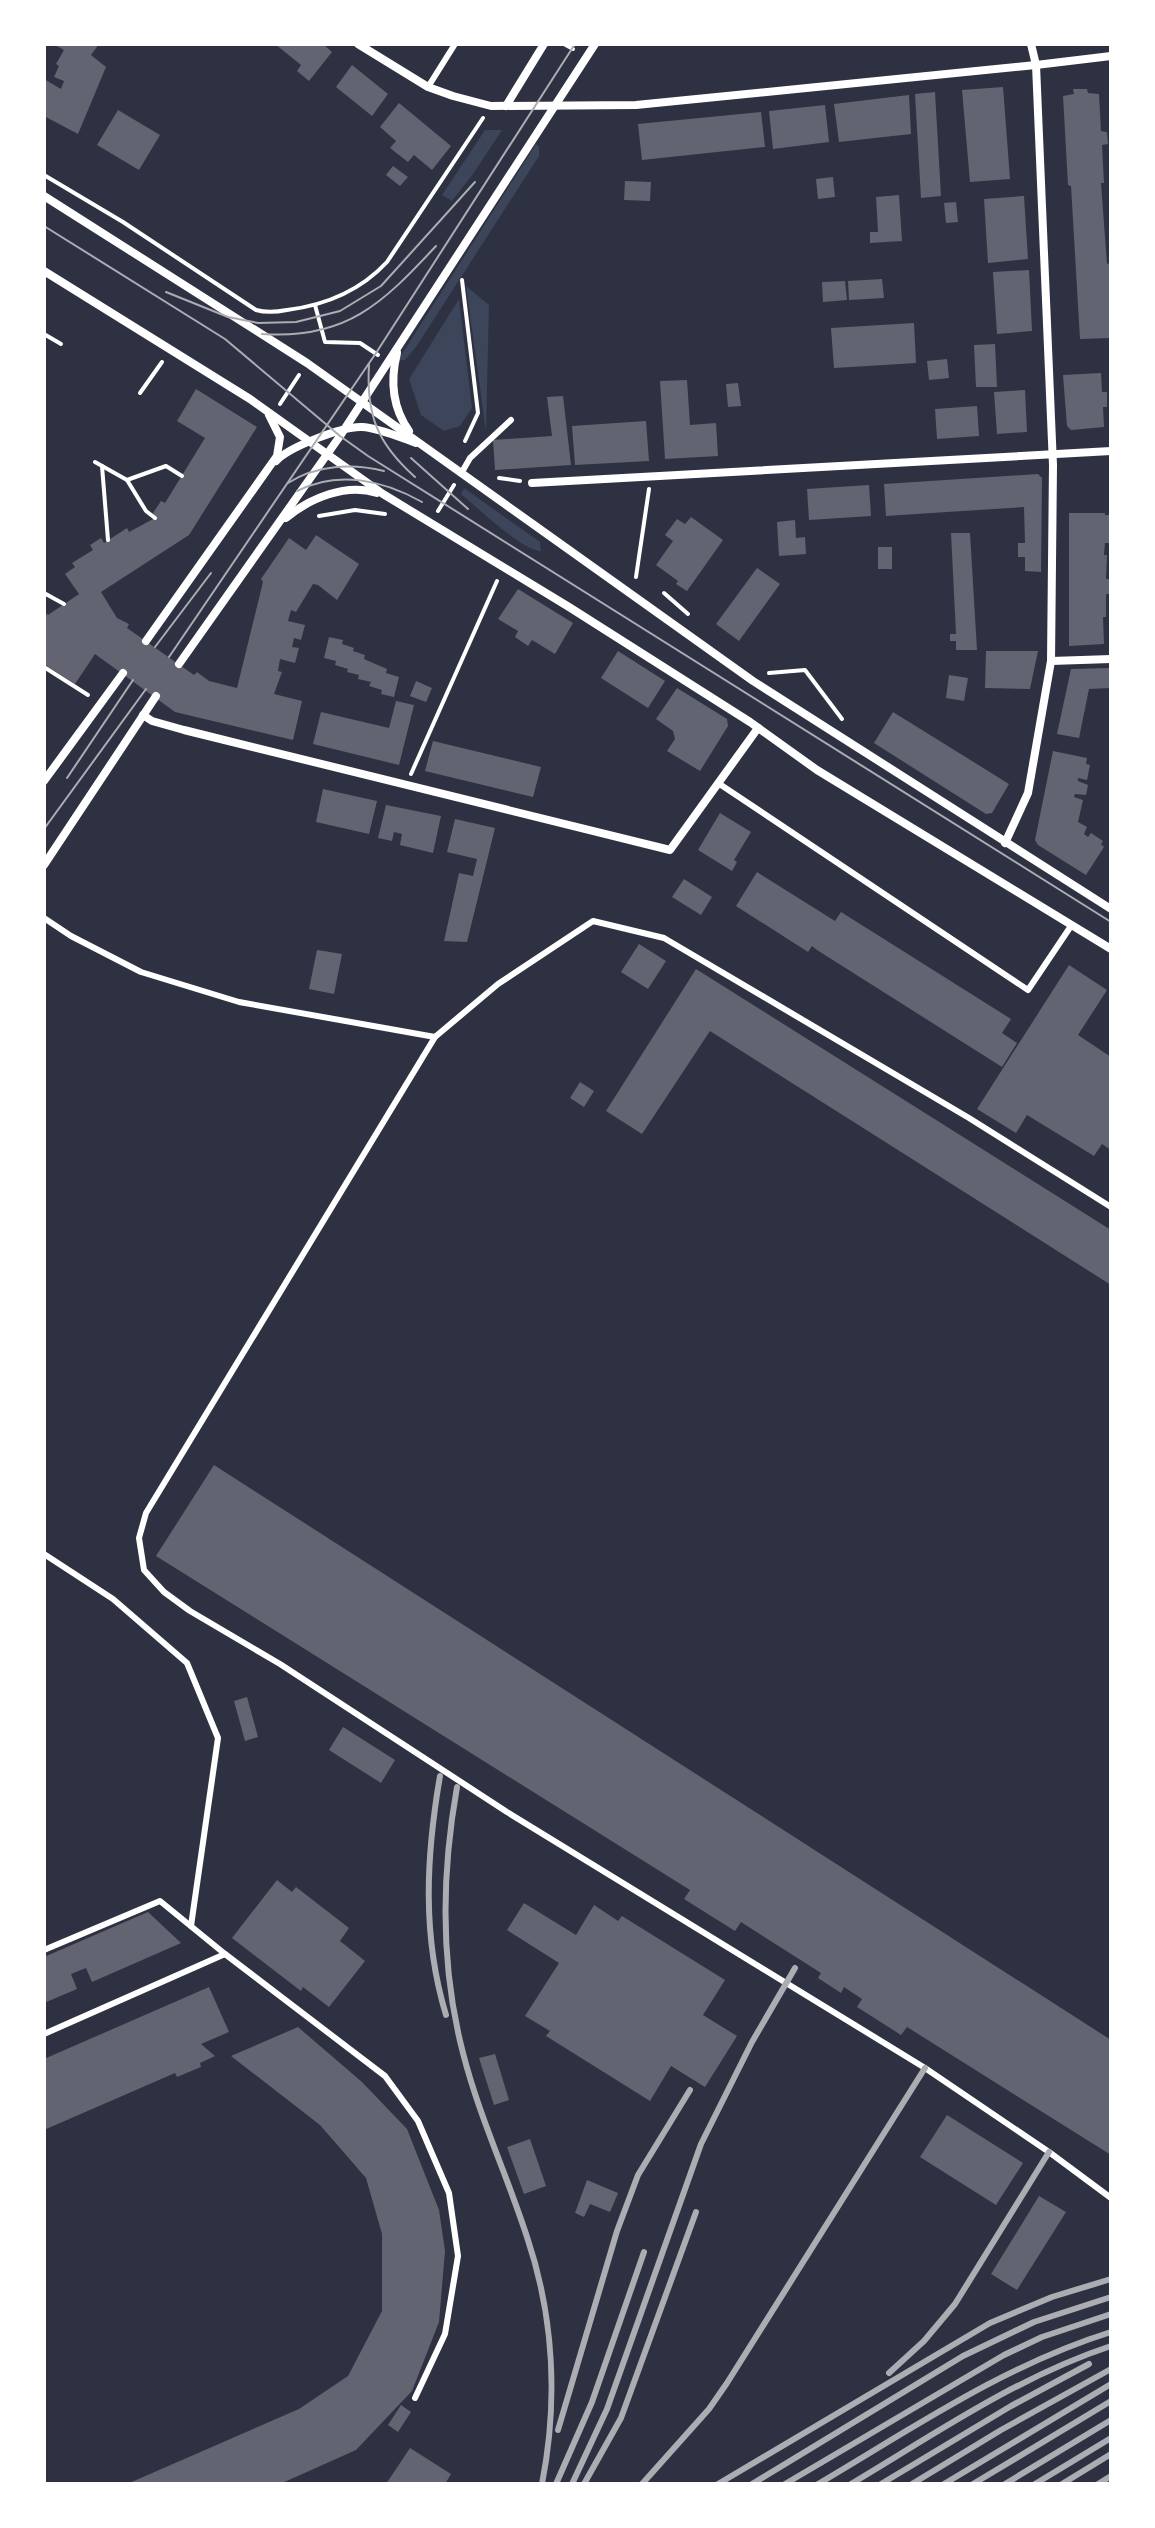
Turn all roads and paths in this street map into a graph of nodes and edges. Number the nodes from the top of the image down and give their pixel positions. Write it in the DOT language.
graph roads {
  1 [pos="358,44"];
  2 [pos="455,44"];
  3 [pos="544,44"];
  4 [pos="595,44"];
  5 [pos="1031,44"];
  6 [pos="1111,56"];
  7 [pos="1036,65"];
  8 [pos="428,87"];
  9 [pos="491,106"];
  10 [pos="506,106"];
  11 [pos="553,107"];
  12 [pos="44,175"];
  13 [pos="44,196"];
  14 [pos="44,271"];
  15 [pos="462,280"];
  16 [pos="315,305"];
  17 [pos="44,334"];
  18 [pos="325,342"];
  19 [pos="61,344"];
  20 [pos="400,344"];
  21 [pos="388,361"];
  22 [pos="162,362"];
  23 [pos="307,363"];
  24 [pos="140,393"];
  25 [pos="362,402"];
  26 [pos="264,409"];
  27 [pos="273,415"];
  28 [pos="511,420"];
  29 [pos="344,430"];
  30 [pos="310,442"];
  31 [pos="424,445"];
  32 [pos="459,450"];
  33 [pos="1111,451"];
  34 [pos="1052,453"];
  35 [pos="327,454"];
  36 [pos="95,462"];
  37 [pos="272,465"];
  38 [pos="102,466"];
  39 [pos="462,472"];
  40 [pos="651,475"];
  41 [pos="182,476"];
  42 [pos="127,480"];
  43 [pos="532,483"];
  44 [pos="383,494"];
  45 [pos="391,516"];
  46 [pos="155,518"];
  47 [pos="310,519"];
  48 [pos="431,524"];
  49 [pos="274,530"];
  50 [pos="108,540"];
  51 [pos="636,577"];
  52 [pos="506,579"];
  53 [pos="44,593"];
  54 [pos="64,604"];
  55 [pos="146,641"];
  56 [pos="1111,659"];
  57 [pos="1051,661"];
  58 [pos="179,664"];
  59 [pos="44,667"];
  60 [pos="123,673"];
  61 [pos="88,695"];
  62 [pos="156,696"];
  63 [pos="143,715"];
  64 [pos="758,728"];
  65 [pos="44,781"];
  66 [pos="718,783"];
  67 [pos="406,785"];
  68 [pos="1005,843"];
  69 [pos="44,865"];
  70 [pos="1111,909"];
  71 [pos="44,918"];
  72 [pos="1071,926"];
  73 [pos="1111,949"];
  74 [pos="435,1037"];
  75 [pos="1111,1207"];
  76 [pos="44,1554"];
  77 [pos="191,1926"];
  78 [pos="44,1950"];
  79 [pos="225,1954"];
  80 [pos="44,2034"];
  81 [pos="1111,2198"];
  82 [pos="415,2398"];
  1 -- 8 [label="street"];
  2 -- 8 [label="lane"];
  3 -- 10 [label="street"];
  4 -- 11 [label="street"];
  5 -- 7 [label="street"];
  6 -- 7 [label="street"];
  7 -- 11 [label="street"];
  7 -- 34 [label="street"];
  8 -- 9 [label="street"];
  9 -- 10 [label="street"];
  9 -- 16 [label="path"];
  10 -- 11 [label="street"];
  11 -- 20 [label="street"];
  12 -- 16 [label="path"];
  13 -- 23 [label="street"];
  14 -- 26 [label="street"];
  15 -- 32 [label="path"];
  16 -- 18 [label="path"];
  17 -- 19 [label="path"];
  18 -- 21 [label="path"];
  18 -- 23 [label="path"];
  20 -- 21 [label="street"];
  20 -- 31 [label="street"];
  21 -- 25 [label="street"];
  22 -- 24 [label="path"];
  23 -- 25 [label="street"];
  23 -- 27 [label="path"];
  25 -- 29 [label="street"];
  25 -- 31 [label="street"];
  26 -- 27 [label="street"];
  26 -- 37 [label="street"];
  27 -- 30 [label="street"];
  28 -- 39 [label="lane"];
  29 -- 30 [label="street"];
  29 -- 31 [label="street"];
  29 -- 35 [label="street"];
  30 -- 35 [label="street"];
  30 -- 37 [label="street"];
  31 -- 39 [label="street"];
  33 -- 34 [label="street"];
  34 -- 40 [label="street"];
  34 -- 57 [label="street"];
  35 -- 44 [label="street"];
  35 -- 49 [label="street"];
  36 -- 38 [label="path"];
  37 -- 55 [label="street"];
  38 -- 42 [label="path"];
  38 -- 50 [label="path"];
  39 -- 48 [label="path"];
  39 -- 68 [label="street"];
  40 -- 43 [label="street"];
  40 -- 51 [label="path"];
  41 -- 42 [label="path"];
  42 -- 46 [label="path"];
  44 -- 48 [label="street"];
  44 -- 49 [label="street"];
  45 -- 47 [label="path"];
  48 -- 64 [label="street"];
  49 -- 58 [label="street"];
  52 -- 67 [label="path"];
  53 -- 54 [label="path"];
  56 -- 57 [label="street"];
  57 -- 68 [label="street"];
  59 -- 61 [label="path"];
  60 -- 65 [label="street"];
  62 -- 63 [label="street"];
  63 -- 67 [label="street"];
  63 -- 69 [label="street"];
  64 -- 66 [label="street"];
  64 -- 72 [label="street"];
  66 -- 67 [label="street"];
  66 -- 72 [label="lane"];
  68 -- 70 [label="street"];
  71 -- 74 [label="lane"];
  72 -- 73 [label="street"];
  74 -- 75 [label="lane"];
  74 -- 81 [label="lane"];
  76 -- 77 [label="lane"];
  77 -- 78 [label="lane"];
  77 -- 79 [label="lane"];
  79 -- 80 [label="lane"];
  79 -- 82 [label="lane"];
}
